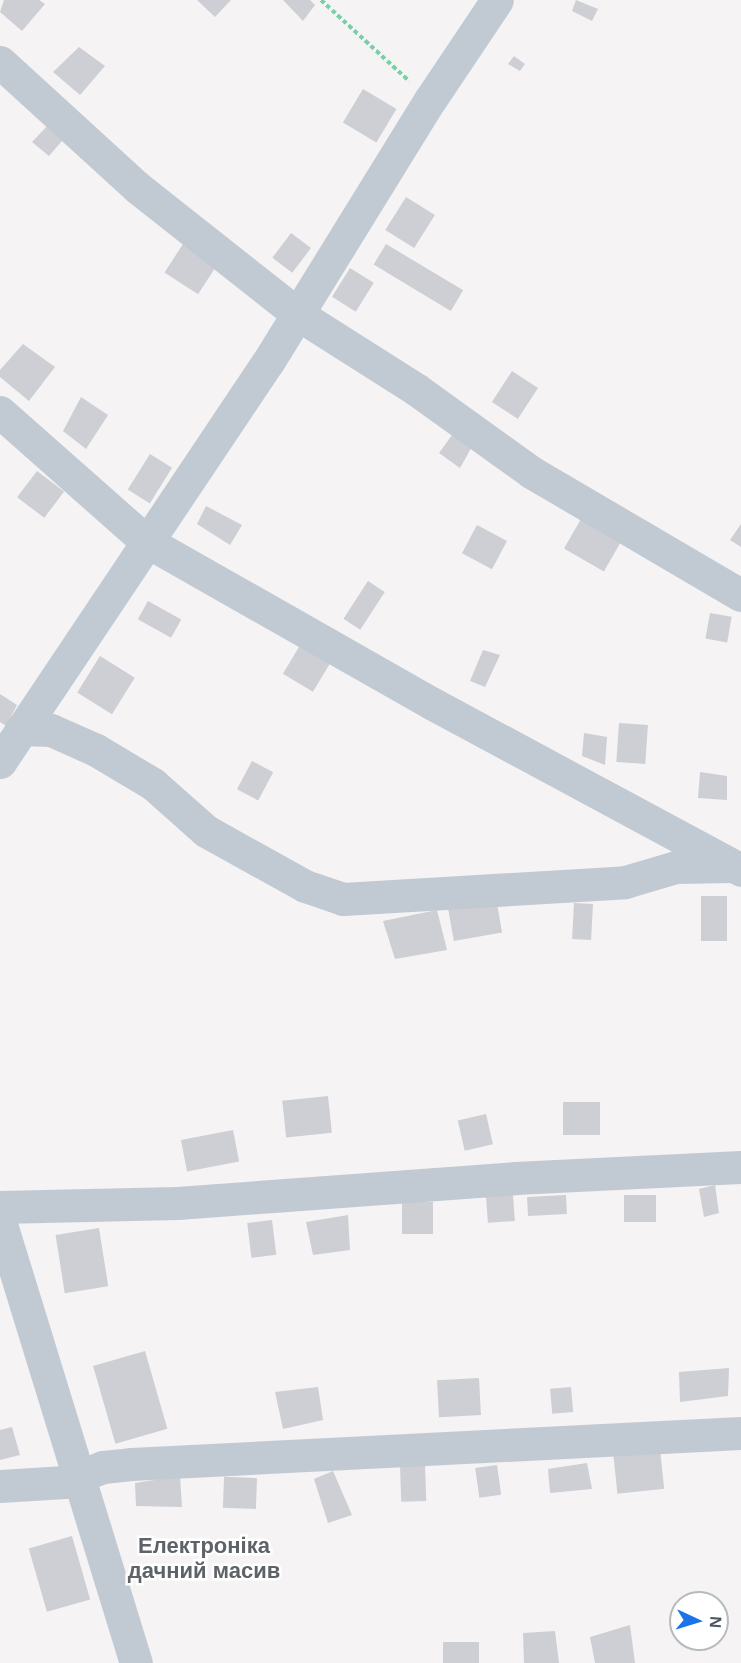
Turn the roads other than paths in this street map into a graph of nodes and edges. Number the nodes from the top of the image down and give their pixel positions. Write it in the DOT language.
graph roads {
  1 [pos="497,0"];
  2 [pos="0,62"];
  3 [pos="299,315"];
  4 [pos="0,412"];
  5 [pos="146,542"];
  6 [pos="741,595"];
  7 [pos="6,749"];
  8 [pos="736,868"];
  9 [pos="741,1167"];
  10 [pos="0,1207"];
  11 [pos="0,1221"];
  12 [pos="741,1433"];
  13 [pos="78,1477"];
  14 [pos="0,1486"];
  15 [pos="136,1663"];
  1 -- 3 [label="street"];
  2 -- 3 [label="street"];
  3 -- 5 [label="street"];
  3 -- 6 [label="street"];
  4 -- 5 [label="street"];
  5 -- 7 [label="street"];
  5 -- 8 [label="street"];
  7 -- 8 [label="street"];
  9 -- 10 [label="street"];
  11 -- 13 [label="street"];
  12 -- 13 [label="street"];
  13 -- 14 [label="street"];
  13 -- 15 [label="street"];
}
